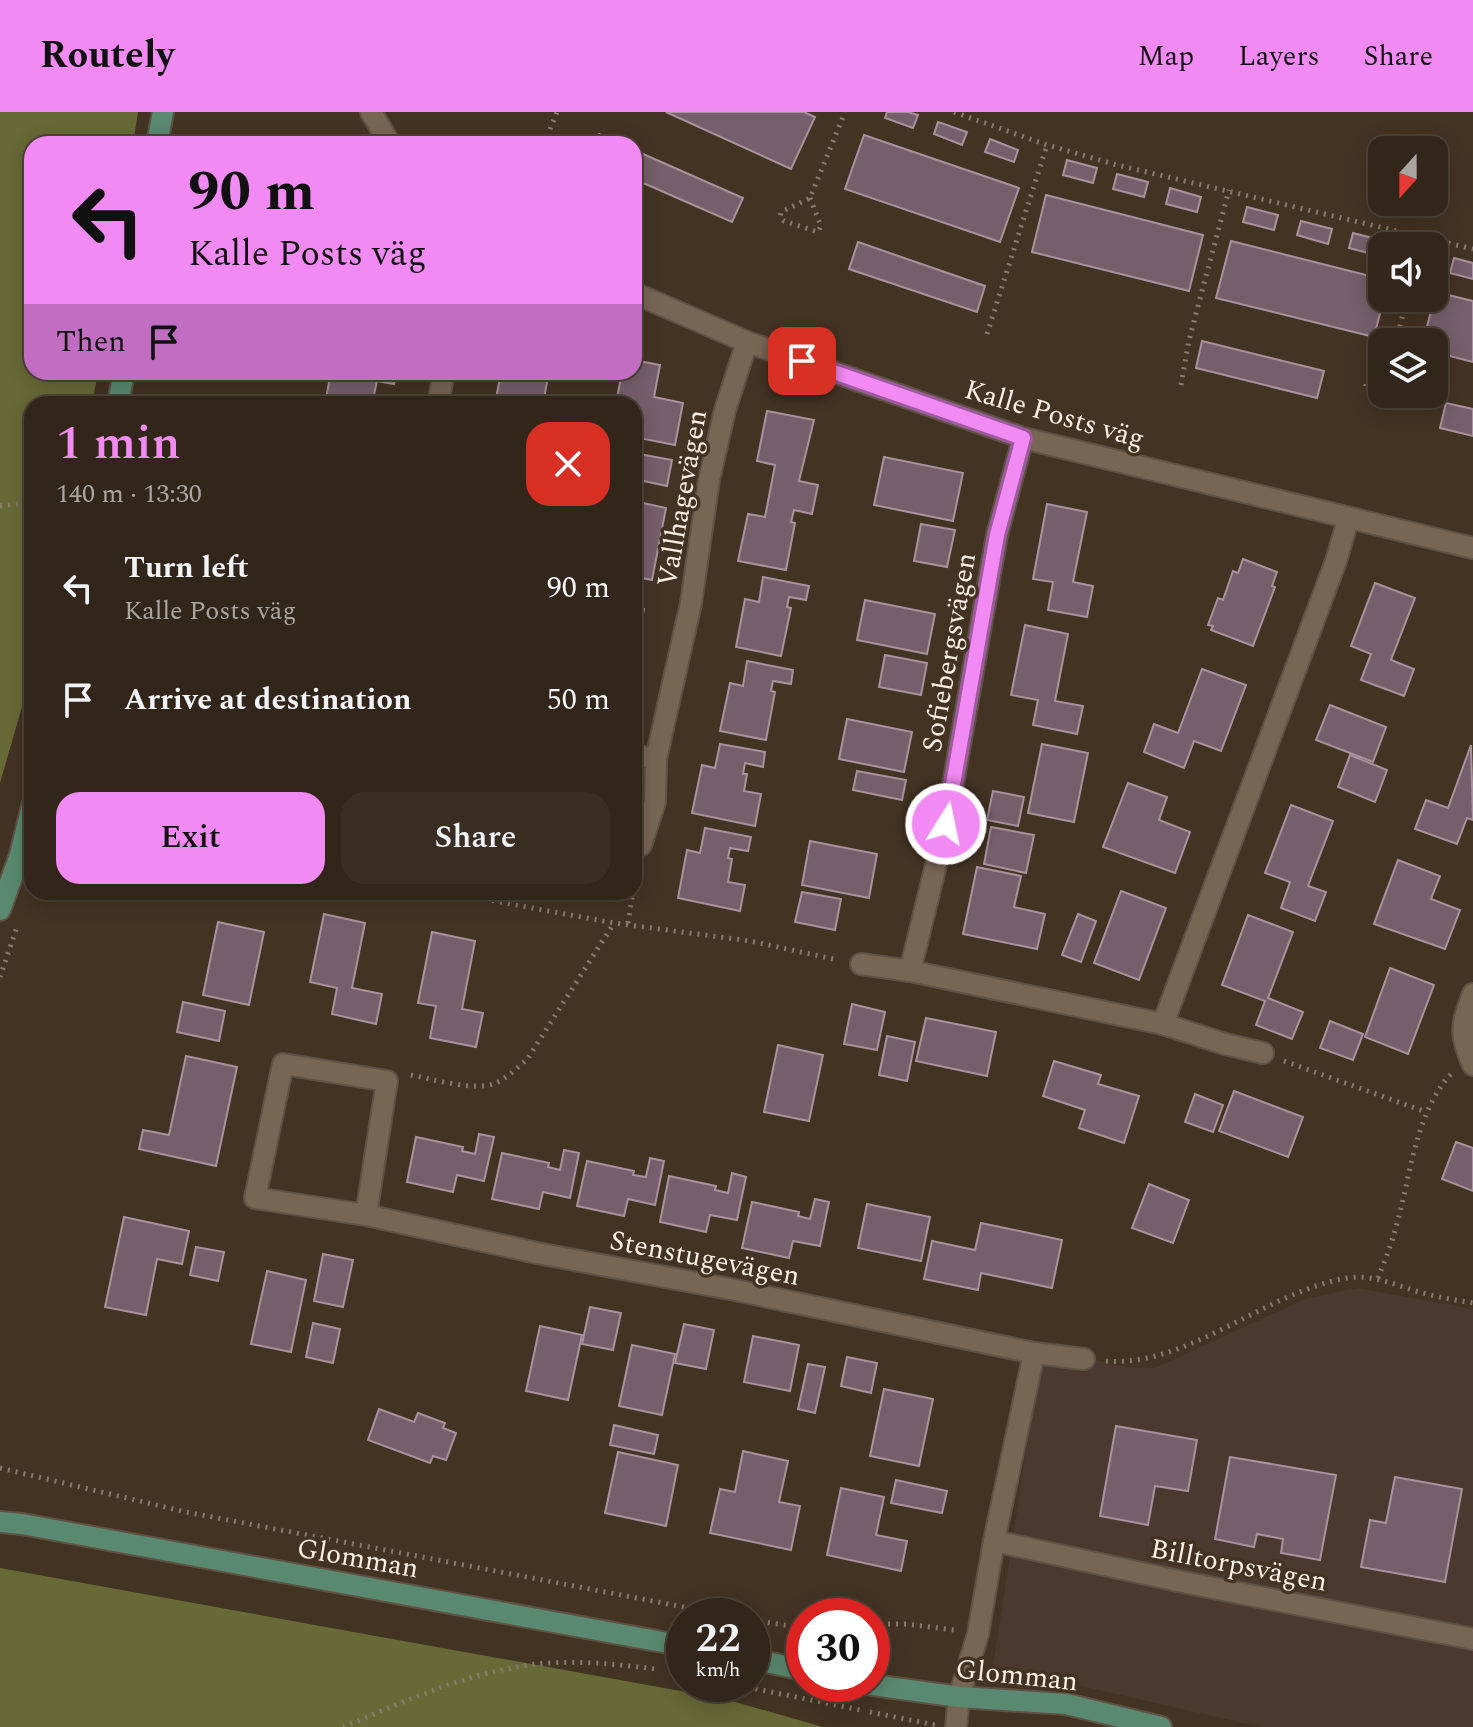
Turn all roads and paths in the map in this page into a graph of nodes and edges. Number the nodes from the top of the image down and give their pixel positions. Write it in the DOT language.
graph roads {
  1 [pos="163,112"];
  2 [pos="371,112"];
  3 [pos="557,112"];
  4 [pos="845,112"];
  5 [pos="954,112"];
  6 [pos="158,136"];
  7 [pos="385,136"];
  8 [pos="547,136"];
  9 [pos="1047,145"];
  10 [pos="1229,190"];
  11 [pos="810,198"];
  12 [pos="1399,232"];
  13 [pos="1448,244"];
  14 [pos="1473,249"];
  15 [pos="642,296"];
  16 [pos="987,334"];
  17 [pos="747,342"];
  18 [pos="1181,385"];
  19 [pos="1023,438"];
  20 [pos="24,503"];
  21 [pos="0,506"];
  22 [pos="1348,520"];
  23 [pos="1473,548"];
  24 [pos="642,756"];
  25 [pos="656,759"];
  26 [pos="24,839"];
  27 [pos="642,842"];
  28 [pos="489,900"];
  29 [pos="632,900"];
  30 [pos="0,910"];
  31 [pos="614,923"];
  32 [pos="628,923"];
  33 [pos="861,964"];
  34 [pos="910,971"];
  35 [pos="1473,994"];
  36 [pos="1163,1024"];
  37 [pos="1263,1053"];
  38 [pos="1463,1068"];
  39 [pos="410,1075"];
  40 [pos="1426,1112"];
  41 [pos="366,1215"];
  42 [pos="1378,1278"];
  43 [pos="1473,1303"];
  44 [pos="1034,1353"];
  45 [pos="1084,1359"];
  46 [pos="0,1468"];
  47 [pos="0,1520"];
  48 [pos="994,1541"];
  49 [pos="666,1604"];
  50 [pos="890,1625"];
  51 [pos="961,1632"];
  52 [pos="1473,1639"];
  53 [pos="666,1643"];
  54 [pos="662,1670"];
  55 [pos="890,1687"];
  56 [pos="770,1692"];
  57 [pos="959,1697"];
  58 [pos="343,1727"];
  59 [pos="943,1727"];
  60 [pos="956,1727"];
  61 [pos="1161,1727"];
  1 -- 6 [label="street"];
  2 -- 7 [label="street"];
  3 -- 8 [label="path"];
  4 -- 11 [label="path"];
  5 -- 9 [label="path"];
  9 -- 10 [label="path"];
  9 -- 16 [label="path"];
  10 -- 12 [label="path"];
  10 -- 18 [label="path"];
  11 -- 11 [label="path"];
  13 -- 14 [label="path"];
  15 -- 17 [label="street, Kalle Posts väg"];
  17 -- 19 [label="street, Kalle Posts väg"];
  17 -- 25 [label="street, Vallhagevägen"];
  19 -- 22 [label="street, Kalle Posts väg"];
  19 -- 34 [label="street, Sofiebergsvägen"];
  20 -- 21 [label="path"];
  22 -- 23 [label="street, Kalle Posts väg"];
  22 -- 36 [label="street"];
  24 -- 25 [label="street"];
  25 -- 27 [label="street, Vallhagevägen"];
  26 -- 30 [label="street"];
  28 -- 31 [label="path"];
  29 -- 32 [label="path"];
  31 -- 32 [label="path"];
  31 -- 39 [label="path"];
  32 -- 33 [label="path"];
  33 -- 34 [label="street"];
  34 -- 36 [label="street"];
  35 -- 38 [label="street"];
  36 -- 37 [label="street"];
  37 -- 40 [label="path"];
  38 -- 40 [label="path"];
  40 -- 42 [label="path"];
  41 -- 41 [label="street, Stenstugevägen"];
  41 -- 44 [label="street, Stenstugevägen"];
  42 -- 43 [label="path"];
  42 -- 45 [label="path"];
  44 -- 45 [label="street, Stenstugevägen"];
  44 -- 48 [label="street"];
  46 -- 49 [label="path"];
  47 -- 53 [label="street, Glomman"];
  48 -- 52 [label="street, Billtorpsvägen"];
  48 -- 57 [label="street"];
  50 -- 51 [label="path"];
  54 -- 58 [label="path"];
  55 -- 57 [label="street, Glomman"];
  56 -- 59 [label="path"];
  57 -- 60 [label="street"];
  57 -- 61 [label="street, Glomman"];
}
